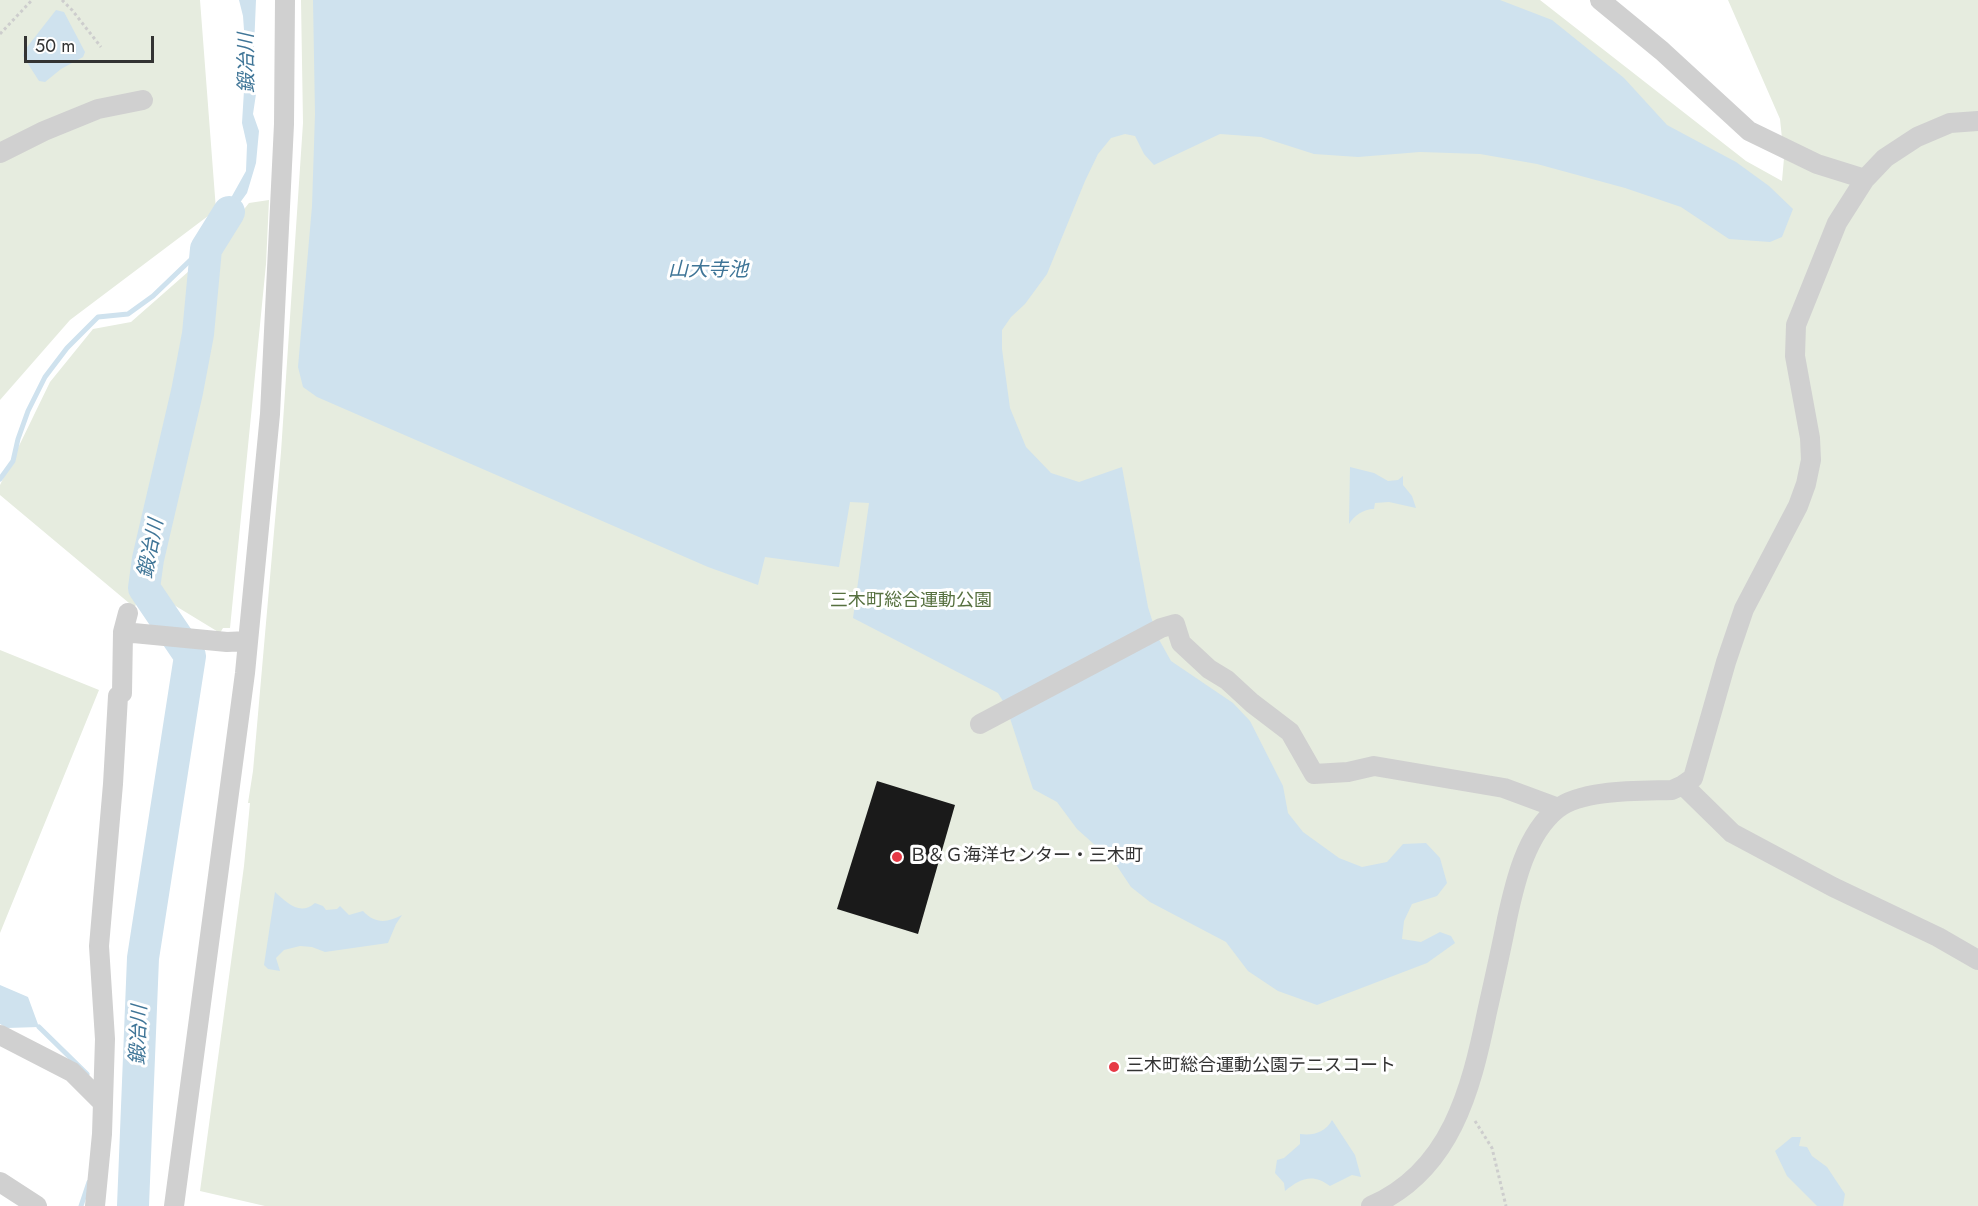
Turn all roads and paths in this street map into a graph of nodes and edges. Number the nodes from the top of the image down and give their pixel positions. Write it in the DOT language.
graph roads {
  1 [pos="32,0"];
  2 [pos="62,0"];
  3 [pos="285,0"];
  4 [pos="1600,0"];
  5 [pos="0,34"];
  6 [pos="101,47"];
  7 [pos="143,100"];
  8 [pos="1978,121"];
  9 [pos="0,153"];
  10 [pos="1865,179"];
  11 [pos="248,641"];
  12 [pos="980,724"];
  13 [pos="1683,785"];
  14 [pos="1558,808"];
  15 [pos="1978,960"];
  16 [pos="0,1035"];
  17 [pos="103,1103"];
  18 [pos="1463,1103"];
  19 [pos="0,1182"];
  20 [pos="37,1206"];
  21 [pos="95,1206"];
  22 [pos="174,1206"];
  23 [pos="1371,1206"];
  24 [pos="1506,1206"];
  1 -- 5 [label="path"];
  2 -- 6 [label="path"];
  3 -- 11 [label="street"];
  4 -- 10 [label="street"];
  7 -- 9 [label="street"];
  8 -- 10 [label="street"];
  10 -- 13 [label="street"];
  11 -- 17 [label="street"];
  11 -- 22 [label="street"];
  12 -- 14 [label="street"];
  13 -- 14 [label="street"];
  13 -- 15 [label="street"];
  14 -- 18 [label="street"];
  16 -- 17 [label="street"];
  17 -- 21 [label="street"];
  18 -- 23 [label="street"];
  18 -- 24 [label="path"];
  19 -- 20 [label="street"];
}
